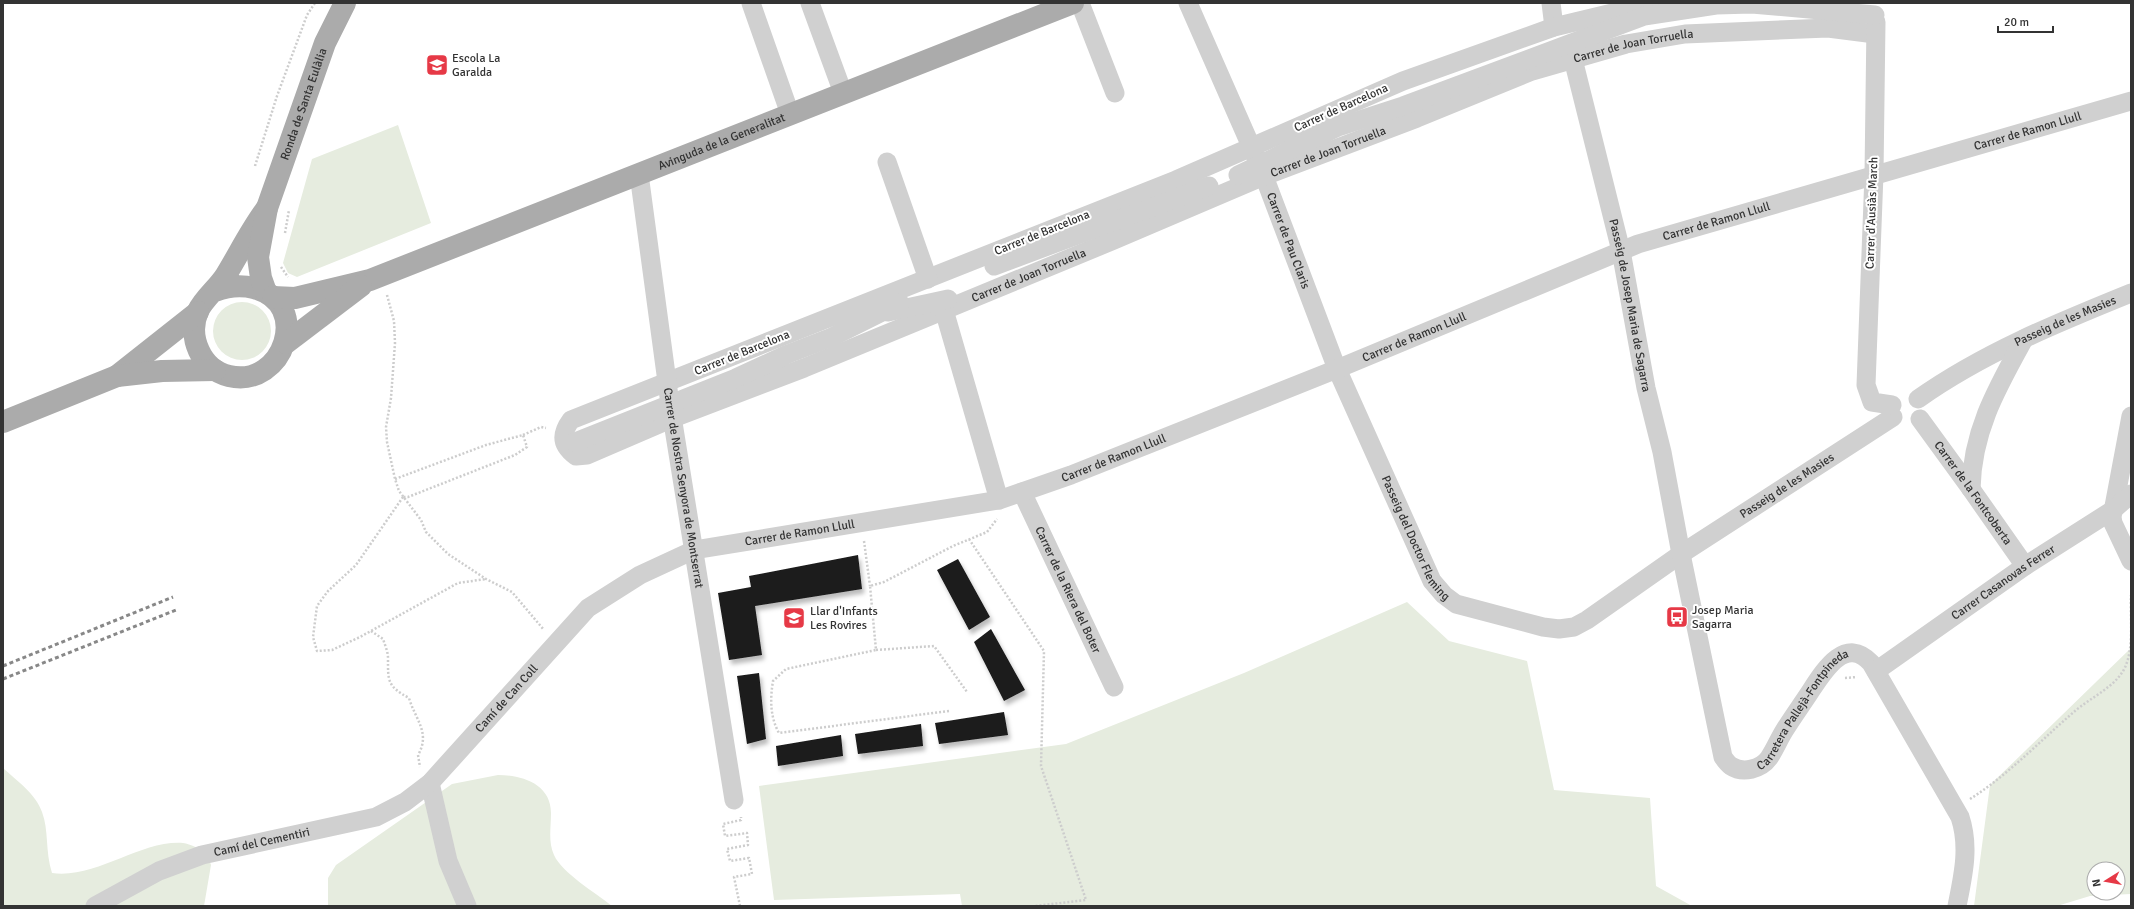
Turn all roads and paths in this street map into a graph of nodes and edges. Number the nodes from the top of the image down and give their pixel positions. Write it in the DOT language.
graph roads {
  1 [pos="315,3"];
  2 [pos="345,3"];
  3 [pos="751,3"];
  4 [pos="810,3"];
  5 [pos="1073,3"];
  6 [pos="1080,3"];
  7 [pos="1188,3"];
  8 [pos="1551,3"];
  9 [pos="1654,3"];
  10 [pos="1611,7"];
  11 [pos="1875,9"];
  12 [pos="1591,26"];
  13 [pos="1554,27"];
  14 [pos="1875,34"];
  15 [pos="1573,59"];
  16 [pos="1115,93"];
  17 [pos="843,94"];
  18 [pos="2131,101"];
  19 [pos="790,114"];
  20 [pos="887,162"];
  21 [pos="1258,163"];
  22 [pos="255,166"];
  23 [pos="639,174"];
  24 [pos="1874,174"];
  25 [pos="267,208"];
  26 [pos="290,208"];
  27 [pos="1107,234"];
  28 [pos="284,238"];
  29 [pos="1621,251"];
  30 [pos="279,261"];
  31 [pos="375,278"];
  32 [pos="928,279"];
  33 [pos="293,283"];
  34 [pos="215,291"];
  35 [pos="2131,293"];
  36 [pos="270,295"];
  37 [pos="965,295"];
  38 [pos="198,312"];
  39 [pos="875,315"];
  40 [pos="945,315"];
  41 [pos="2024,339"];
  42 [pos="286,343"];
  43 [pos="1337,369"];
  44 [pos="215,370"];
  45 [pos="117,376"];
  46 [pos="667,383"];
  47 [pos="1918,399"];
  48 [pos="672,411"];
  49 [pos="1893,411"];
  50 [pos="2131,416"];
  51 [pos="1920,419"];
  52 [pos="3,422"];
  53 [pos="523,435"];
  54 [pos="569,436"];
  55 [pos="395,479"];
  56 [pos="1971,488"];
  57 [pos="1022,492"];
  58 [pos="2131,494"];
  59 [pos="403,497"];
  60 [pos="999,500"];
  61 [pos="2113,510"];
  62 [pos="862,522"];
  63 [pos="969,539"];
  64 [pos="694,550"];
  65 [pos="1681,554"];
  66 [pos="2131,561"];
  67 [pos="2025,566"];
  68 [pos="486,579"];
  69 [pos="870,586"];
  70 [pos="2131,595"];
  71 [pos="371,631"];
  72 [pos="550,650"];
  73 [pos="876,650"];
  74 [pos="1869,676"];
  75 [pos="1842,679"];
  76 [pos="1114,687"];
  77 [pos="967,692"];
  78 [pos="949,711"];
  79 [pos="430,783"];
  80 [pos="734,800"];
  81 [pos="1955,809"];
  82 [pos="95,906"];
  83 [pos="468,906"];
  84 [pos="740,906"];
  85 [pos="1035,906"];
  86 [pos="1957,906"];
  1 -- 22 [label="path"];
  2 -- 25 [label="main road, Ronda de Santa Eulàlia"];
  3 -- 19 [label="street"];
  4 -- 17 [label="street"];
  5 -- 17 [label="main road, Avinguda de la Generalitat"];
  6 -- 16 [label="street"];
  7 -- 21 [label="street, Carrer de Pau Claris"];
  8 -- 13 [label="street"];
  9 -- 10 [label="street, Carrer de Barcelona"];
  10 -- 12 [label="street, Carrer de Barcelona"];
  11 -- 12 [label="street"];
  11 -- 14 [label="street, Carrer d'Ausiàs March"];
  12 -- 13 [label="street, Carrer de Barcelona"];
  12 -- 21 [label="street"];
  13 -- 21 [label="street, Carrer de Barcelona"];
  14 -- 15 [label="street, Carrer de Joan Torruella"];
  14 -- 24 [label="street, Carrer d'Ausiàs March"];
  15 -- 21 [label="street, Carrer de Joan Torruella"];
  15 -- 29 [label="street, Passeig de Josep Maria de Sagarra"];
  17 -- 19 [label="main road, Avinguda de la Generalitat"];
  18 -- 24 [label="street, Carrer de Ramon Llull"];
  19 -- 23 [label="main road, Avinguda de la Generalitat"];
  20 -- 32 [label="street"];
  21 -- 27 [label="street, Carrer de Joan Torruella"];
  21 -- 32 [label="street, Carrer de Barcelona"];
  21 -- 43 [label="street, Carrer de Pau Claris"];
  23 -- 31 [label="main road, Avinguda de la Generalitat"];
  23 -- 46 [label="street, Carrer de Nostra Senyora de Montserrat"];
  24 -- 29 [label="street, Carrer de Ramon Llull"];
  24 -- 49 [label="street, Carrer d'Ausiàs March"];
  25 -- 34 [label="main road"];
  25 -- 36 [label="main road"];
  26 -- 28 [label="path"];
  27 -- 39 [label="street"];
  27 -- 40 [label="street, Carrer de Joan Torruella"];
  29 -- 43 [label="street, Carrer de Ramon Llull"];
  29 -- 65 [label="street, Passeig de Josep Maria de Sagarra"];
  30 -- 33 [label="path"];
  31 -- 36 [label="main road"];
  31 -- 42 [label="main road"];
  31 -- 55 [label="path"];
  32 -- 46 [label="street, Carrer de Barcelona"];
  34 -- 36 [label="main road"];
  34 -- 38 [label="main road"];
  35 -- 41 [label="street, Passeig de les Masies"];
  36 -- 42 [label="main road"];
  37 -- 39 [label="street"];
  38 -- 44 [label="main road"];
  38 -- 45 [label="main road"];
  39 -- 48 [label="street"];
  40 -- 48 [label="street, Carrer de Joan Torruella"];
  40 -- 60 [label="street"];
  41 -- 47 [label="street, Passeig de les Masies"];
  41 -- 56 [label="street"];
  42 -- 44 [label="main road"];
  43 -- 57 [label="street, Carrer de Ramon Llull"];
  43 -- 65 [label="street, Passeig del Doctor Fleming"];
  44 -- 45 [label="main road"];
  45 -- 52 [label="main road"];
  46 -- 48 [label="street, Carrer de Nostra Senyora de Montserrat"];
  46 -- 54 [label="street, Carrer de Barcelona"];
  47 -- 49 [label="street"];
  47 -- 51 [label="street"];
  48 -- 54 [label="street"];
  48 -- 64 [label="street, Carrer de Nostra Senyora de Montserrat"];
  49 -- 51 [label="street"];
  49 -- 65 [label="street, Passeig de les Masies"];
  50 -- 61 [label="street"];
  51 -- 56 [label="street, Carrer de la Fontcoberta"];
  53 -- 54 [label="path"];
  53 -- 55 [label="path"];
  53 -- 59 [label="path"];
  55 -- 59 [label="path"];
  56 -- 67 [label="street, Carrer de la Fontcoberta"];
  57 -- 60 [label="street, Carrer de Ramon Llull"];
  57 -- 76 [label="street, Carrer de la Riera del Boter"];
  58 -- 61 [label="street, Carrer Casanovas Ferrer"];
  59 -- 68 [label="path"];
  59 -- 71 [label="path"];
  60 -- 62 [label="street, Carrer de Ramon Llull"];
  60 -- 63 [label="path"];
  61 -- 66 [label="street"];
  61 -- 67 [label="street, Carrer Casanovas Ferrer"];
  62 -- 64 [label="street, Carrer de Ramon Llull"];
  62 -- 69 [label="path"];
  63 -- 69 [label="path"];
  63 -- 85 [label="path"];
  64 -- 72 [label="street, Camí de Can Coll"];
  64 -- 80 [label="street, Carrer de Nostra Senyora de Montserrat"];
  65 -- 74 [label="street, Carretera Pallejà-Fontpineda"];
  67 -- 74 [label="street, Carrer Casanovas Ferrer"];
  68 -- 71 [label="path"];
  68 -- 72 [label="path"];
  69 -- 73 [label="path"];
  70 -- 81 [label="path"];
  71 -- 79 [label="path"];
  72 -- 79 [label="street, Camí de Can Coll"];
  73 -- 77 [label="path"];
  73 -- 78 [label="path"];
  74 -- 75 [label="path, Carretera Pallejà-Fontpineda"];
  74 -- 81 [label="street, Carretera Pallejà-Fontpineda"];
  79 -- 82 [label="street, Camí del Cementiri"];
  79 -- 83 [label="street"];
  80 -- 84 [label="path"];
  81 -- 86 [label="street, Carretera Pallejà-Fontpineda"];
}
